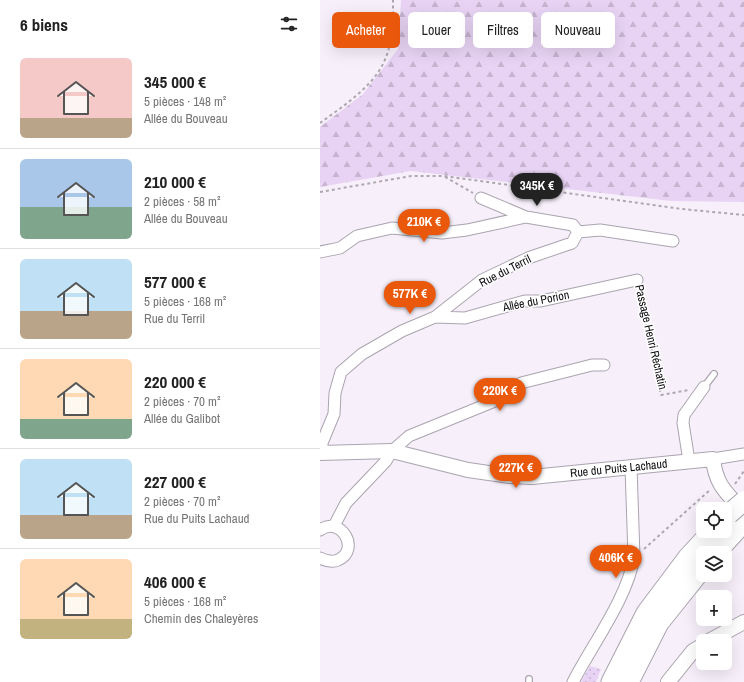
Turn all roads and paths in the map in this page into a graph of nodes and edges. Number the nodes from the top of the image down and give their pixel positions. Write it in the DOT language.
graph roads {
  1 [pos="393,0"];
  2 [pos="320,122"];
  3 [pos="444,176"];
  4 [pos="320,192"];
  5 [pos="481,198"];
  6 [pos="744,215"];
  7 [pos="526,217"];
  8 [pos="578,232"];
  9 [pos="672,241"];
  10 [pos="320,252"];
  11 [pos="637,280"];
  12 [pos="435,317"];
  13 [pos="604,365"];
  14 [pos="714,374"];
  15 [pos="704,387"];
  16 [pos="392,451"];
  17 [pos="321,453"];
  18 [pos="744,454"];
  19 [pos="712,459"];
  20 [pos="689,461"];
  21 [pos="631,467"];
  22 [pos="744,470"];
  23 [pos="718,482"];
  24 [pos="736,513"];
  25 [pos="334,526"];
  26 [pos="320,530"];
  27 [pos="706,538"];
  28 [pos="720,546"];
  29 [pos="320,558"];
  30 [pos="634,558"];
  31 [pos="696,577"];
  32 [pos="744,622"];
  33 [pos="722,634"];
  34 [pos="696,649"];
  35 [pos="573,682"];
  36 [pos="611,682"];
  37 [pos="629,682"];
  38 [pos="668,682"];
  1 -- 2 [label="path"];
  3 -- 4 [label="path"];
  3 -- 5 [label="path"];
  3 -- 6 [label="path"];
  5 -- 7 [label="street"];
  7 -- 8 [label="street"];
  7 -- 10 [label="street"];
  8 -- 9 [label="street"];
  8 -- 12 [label="street, Rue du Terril"];
  11 -- 12 [label="street, Allée du Porion"];
  11 -- 15 [label="path, Passage Henri Réchatin"];
  12 -- 17 [label="street, Rue du Terril"];
  13 -- 16 [label="street"];
  14 -- 15 [label="lane"];
  15 -- 20 [label="street"];
  16 -- 17 [label="street, Rue du Puits Lachaud"];
  16 -- 21 [label="street, Rue du Puits Lachaud"];
  16 -- 25 [label="street"];
  18 -- 19 [label="street"];
  19 -- 20 [label="street, Rue du Puits Lachaud"];
  19 -- 23 [label="street"];
  20 -- 21 [label="street, Rue du Puits Lachaud"];
  21 -- 30 [label="street"];
  22 -- 24 [label="path"];
  23 -- 24 [label="street"];
  23 -- 30 [label="path"];
  24 -- 28 [label="highway"];
  25 -- 26 [label="street"];
  25 -- 29 [label="street"];
  27 -- 36 [label="highway"];
  30 -- 35 [label="street"];
  31 -- 37 [label="highway"];
  32 -- 33 [label="street"];
  34 -- 38 [label="street"];
}
